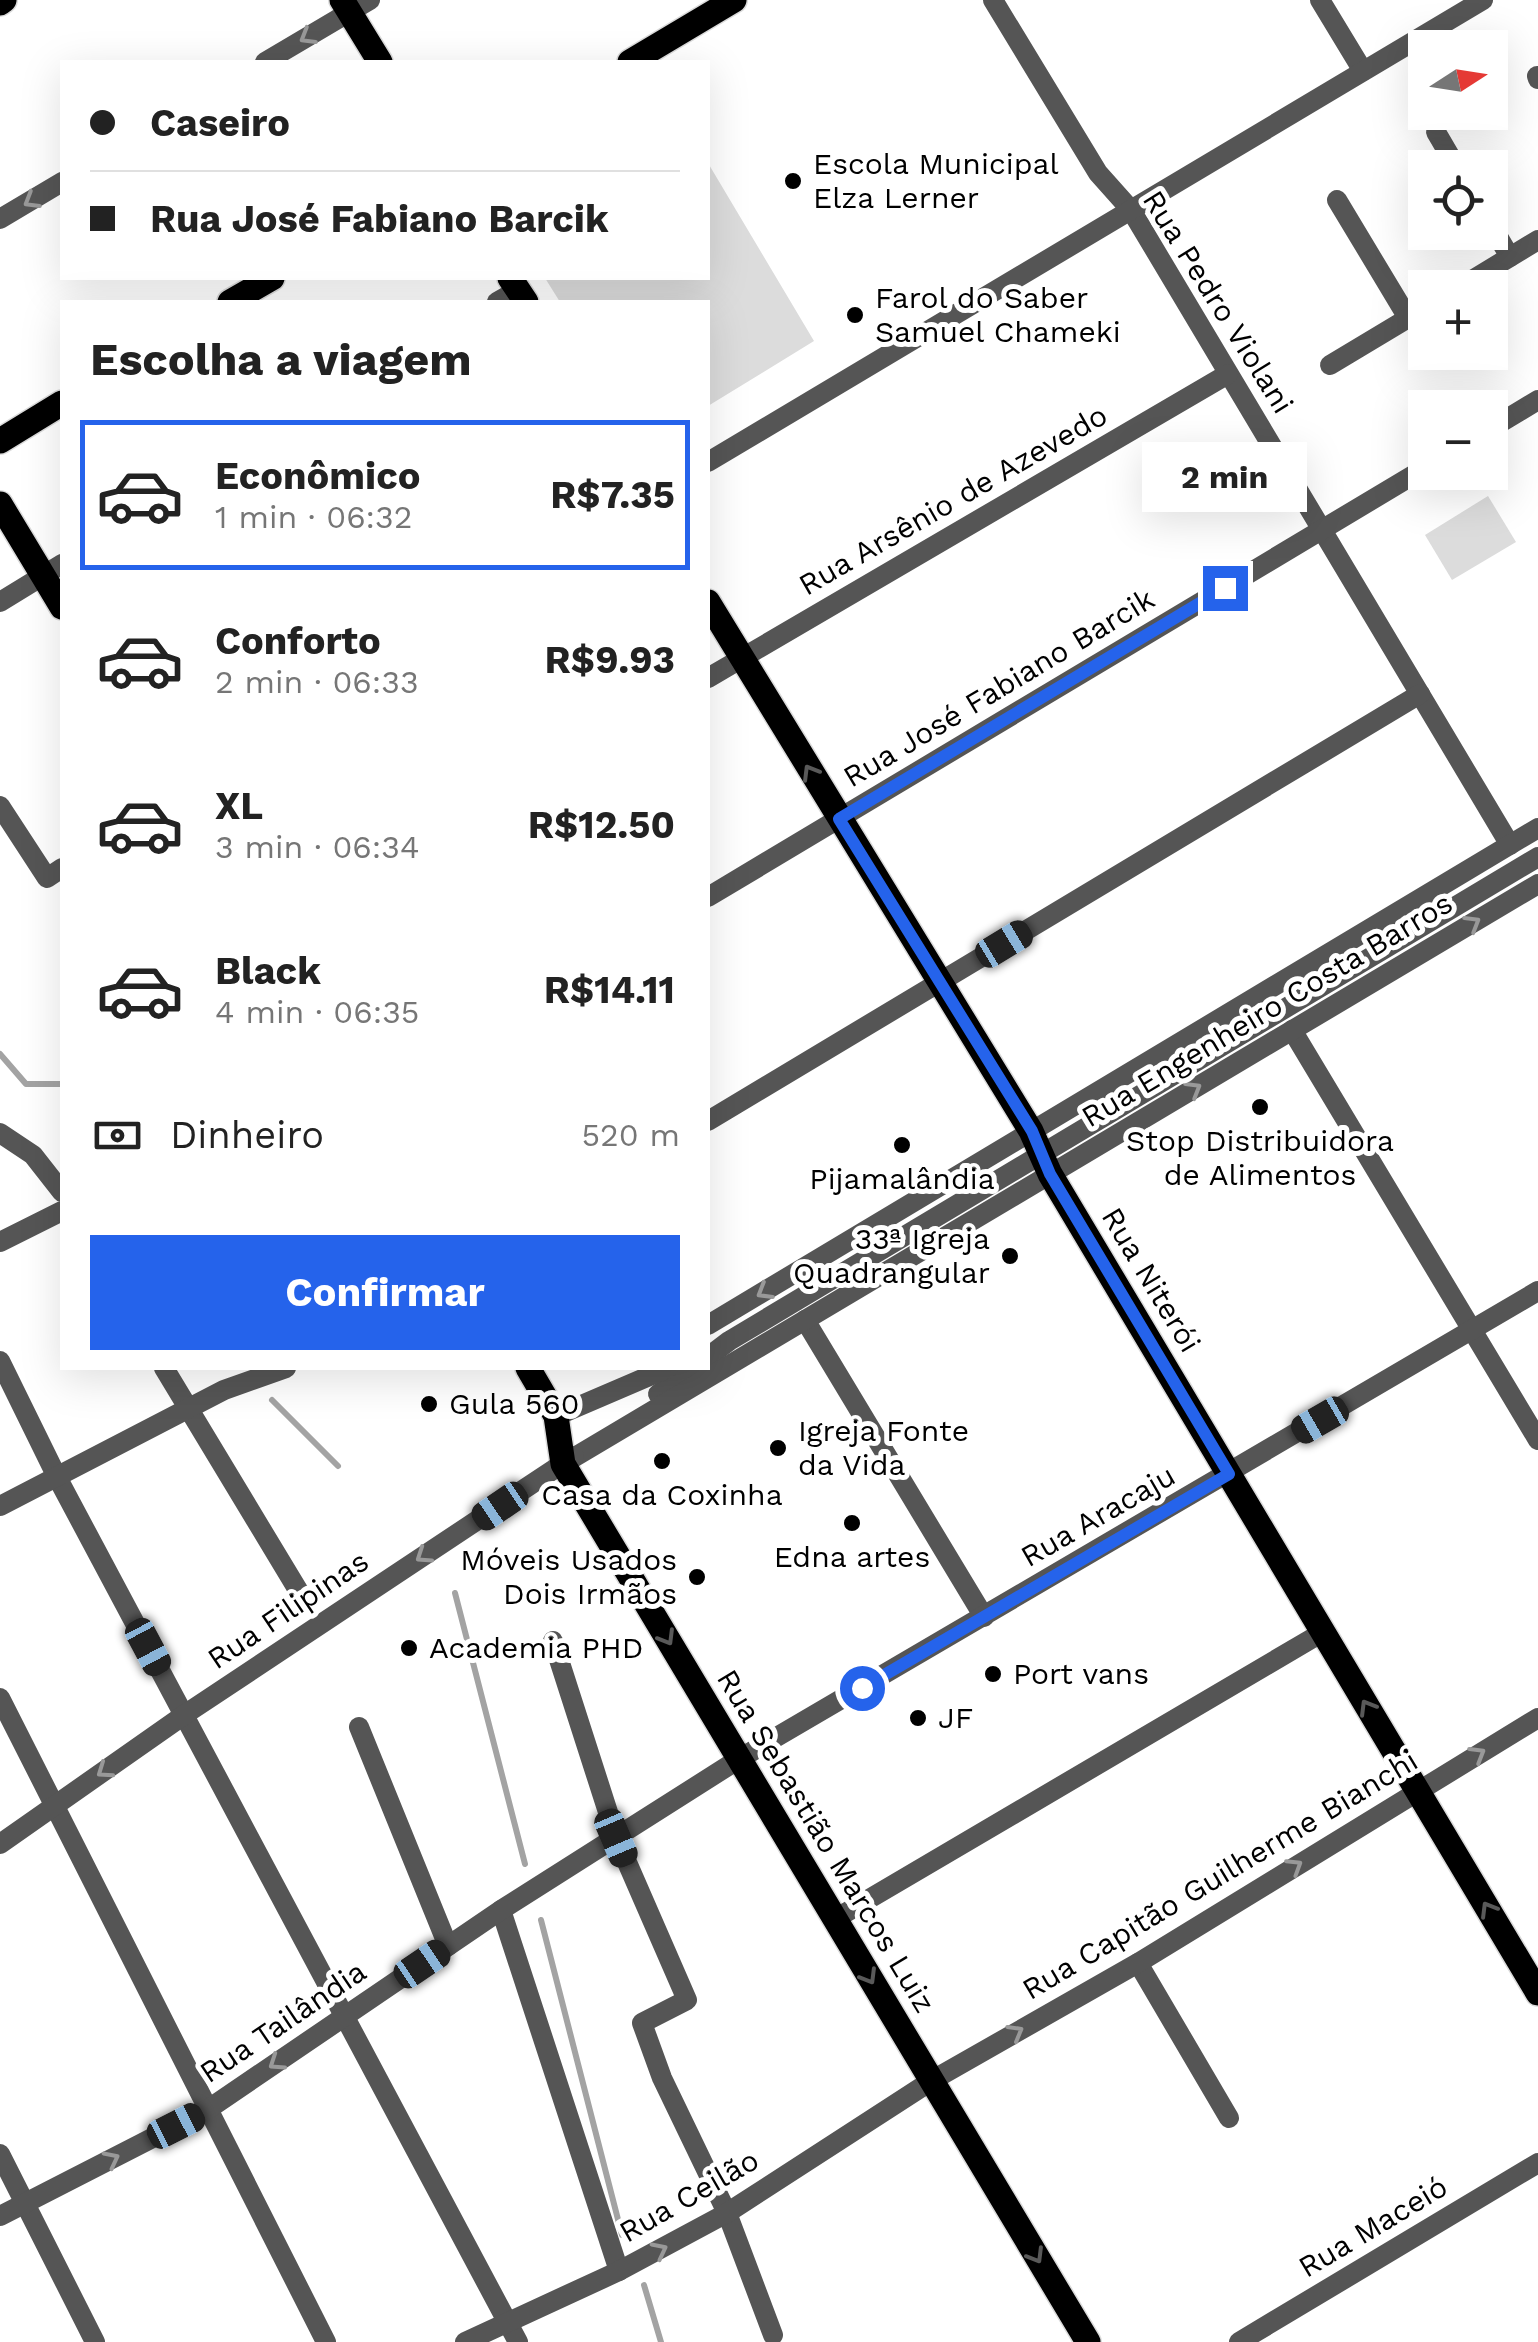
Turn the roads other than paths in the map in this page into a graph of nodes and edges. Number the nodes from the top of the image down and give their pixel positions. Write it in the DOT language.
graph roads {
  1 [pos="734,0"];
  2 [pos="993,0"];
  3 [pos="1320,0"];
  4 [pos="1483,0"];
  5 [pos="354,4"];
  6 [pos="268,60"];
  7 [pos="379,60"];
  8 [pos="633,60"];
  9 [pos="1363,72"];
  10 [pos="1436,132"];
  11 [pos="1446,150"];
  12 [pos="60,183"];
  13 [pos="1338,200"];
  14 [pos="1130,210"];
  15 [pos="0,219"];
  16 [pos="1538,240"];
  17 [pos="1506,250"];
  18 [pos="1510,257"];
  19 [pos="1489,270"];
  20 [pos="268,280"];
  21 [pos="234,300"];
  22 [pos="1408,300"];
  23 [pos="1408,318"];
  24 [pos="1330,365"];
  25 [pos="1228,374"];
  26 [pos="1538,400"];
  27 [pos="60,404"];
  28 [pos="1508,418"];
  29 [pos="0,440"];
  30 [pos="710,461"];
  31 [pos="1408,478"];
  32 [pos="0,504"];
  33 [pos="1322,530"];
  34 [pos="53,570"];
  35 [pos="60,599"];
  36 [pos="0,602"];
  37 [pos="710,605"];
  38 [pos="742,658"];
  39 [pos="710,677"];
  40 [pos="1420,694"];
  41 [pos="0,806"];
  42 [pos="839,819"];
  43 [pos="1538,828"];
  44 [pos="1510,845"];
  45 [pos="1538,857"];
  46 [pos="55,873"];
  47 [pos="1535,892"];
  48 [pos="710,896"];
  49 [pos="940,982"];
  50 [pos="1292,1030"];
  51 [pos="710,1120"];
  52 [pos="0,1133"];
  53 [pos="1041,1153"];
  54 [pos="60,1190"];
  55 [pos="60,1211"];
  56 [pos="0,1242"];
  57 [pos="1538,1292"];
  58 [pos="806,1320"];
  59 [pos="710,1324"];
  60 [pos="1472,1331"];
  61 [pos="710,1353"];
  62 [pos="0,1361"];
  63 [pos="165,1370"];
  64 [pos="280,1370"];
  65 [pos="529,1370"];
  66 [pos="634,1370"];
  67 [pos="663,1370"];
  68 [pos="691,1370"];
  69 [pos="188,1409"];
  70 [pos="556,1416"];
  71 [pos="1538,1440"];
  72 [pos="563,1464"];
  73 [pos="1229,1474"];
  74 [pos="57,1477"];
  75 [pos="0,1506"];
  76 [pos="307,1605"];
  77 [pos="984,1617"];
  78 [pos="1323,1632"];
  79 [pos="553,1641"];
  80 [pos="0,1698"];
  81 [pos="184,1715"];
  82 [pos="1538,1718"];
  83 [pos="360,1726"];
  84 [pos="740,1760"];
  85 [pos="1417,1790"];
  86 [pos="53,1807"];
  87 [pos="616,1838"];
  88 [pos="0,1844"];
  89 [pos="502,1910"];
  90 [pos="835,1919"];
  91 [pos="448,1946"];
  92 [pos="1138,1962"];
  93 [pos="1538,1992"];
  94 [pos="344,2016"];
  95 [pos="932,2080"];
  96 [pos="207,2110"];
  97 [pos="1229,2118"];
  98 [pos="0,2154"];
  99 [pos="1538,2162"];
  100 [pos="25,2203"];
  101 [pos="727,2213"];
  102 [pos="0,2216"];
  103 [pos="618,2271"];
  104 [pos="508,2321"];
  105 [pos="773,2335"];
  106 [pos="95,2342"];
  107 [pos="326,2342"];
  108 [pos="465,2342"];
  109 [pos="518,2342"];
  110 [pos="1088,2342"];
  111 [pos="1239,2342"];
  1 -- 8 [label="main road"];
  2 -- 14 [label="street, Rua Pedro Violani"];
  3 -- 9 [label="street"];
  4 -- 9 [label="street"];
  5 -- 6 [label="street, one-way"];
  5 -- 7 [label="main road"];
  9 -- 14 [label="street"];
  10 -- 11 [label="street"];
  12 -- 15 [label="street, one-way"];
  13 -- 22 [label="street"];
  14 -- 25 [label="street, Rua Pedro Violani"];
  14 -- 30 [label="street"];
  16 -- 18 [label="street"];
  17 -- 18 [label="street"];
  18 -- 19 [label="street"];
  20 -- 21 [label="main road"];
  23 -- 24 [label="street"];
  25 -- 33 [label="street, Rua Pedro Violani"];
  25 -- 38 [label="street, Rua Arsênio de Azevedo"];
  26 -- 28 [label="street"];
  27 -- 29 [label="main road"];
  31 -- 33 [label="street, Rua José Fabiano Barcik"];
  32 -- 34 [label="main road"];
  33 -- 40 [label="street, Rua Pedro Violani"];
  33 -- 42 [label="street, Rua José Fabiano Barcik"];
  34 -- 35 [label="main road"];
  34 -- 36 [label="street"];
  37 -- 38 [label="main road, Rua Niterói"];
  38 -- 39 [label="street, Rua Arsênio de Azevedo"];
  42 -- 38 [label="main road, Rua Niterói, one-way"];
  40 -- 44 [label="street, Rua Pedro Violani"];
  40 -- 49 [label="street"];
  41 -- 46 [label="street"];
  42 -- 48 [label="street, Rua José Fabiano Barcik"];
  42 -- 49 [label="main road, Rua Niterói"];
  43 -- 44 [label="street, Rua Engenheiro Costa Barros"];
  44 -- 53 [label="street, Rua Engenheiro Costa Barros"];
  45 -- 53 [label="street"];
  50 -- 47 [label="street, Rua Engenheiro Costa Barros, one-way"];
  49 -- 51 [label="street"];
  49 -- 53 [label="main road, Rua Niterói"];
  53 -- 50 [label="street, Rua Engenheiro Costa Barros, one-way"];
  50 -- 60 [label="street"];
  52 -- 54 [label="street"];
  53 -- 58 [label="street, Rua Engenheiro Costa Barros"];
  53 -- 59 [label="street, Rua Engenheiro Costa Barros, one-way"];
  53 -- 61 [label="street"];
  53 -- 73 [label="main road, Rua Niterói"];
  55 -- 56 [label="street"];
  57 -- 60 [label="street, Rua Aracaju"];
  58 -- 72 [label="street, Rua Engenheiro Costa Barros"];
  58 -- 77 [label="street"];
  60 -- 71 [label="street"];
  60 -- 73 [label="street, Rua Aracaju"];
  62 -- 74 [label="street"];
  63 -- 69 [label="street"];
  64 -- 69 [label="street"];
  65 -- 70 [label="main road, Rua Sebastião Marcos Luiz"];
  66 -- 70 [label="street"];
  67 -- 70 [label="street"];
  68 -- 72 [label="street"];
  69 -- 74 [label="street"];
  69 -- 76 [label="street"];
  70 -- 72 [label="main road, Rua Sebastião Marcos Luiz"];
  72 -- 81 [label="street, Rua Filipinas, one-way"];
  72 -- 84 [label="main road, Rua Sebastião Marcos Luiz, one-way"];
  73 -- 77 [label="street, Rua Aracaju"];
  73 -- 78 [label="main road, Rua Niterói"];
  74 -- 75 [label="street"];
  74 -- 81 [label="street"];
  77 -- 84 [label="street, Rua Aracaju"];
  85 -- 78 [label="main road, Rua Niterói, one-way"];
  78 -- 90 [label="street"];
  79 -- 87 [label="street"];
  80 -- 86 [label="street"];
  81 -- 86 [label="street, Rua Filipinas, one-way"];
  81 -- 94 [label="street"];
  85 -- 82 [label="street, Rua Capitão Guilherme Bianchi, one-way"];
  83 -- 91 [label="street"];
  84 -- 87 [label="street, Rua Tailândia"];
  84 -- 90 [label="main road, Rua Sebastião Marcos Luiz"];
  92 -- 85 [label="street, Rua Capitão Guilherme Bianchi, one-way"];
  93 -- 85 [label="main road, Rua Niterói, one-way"];
  86 -- 88 [label="street, Rua Filipinas"];
  86 -- 96 [label="street"];
  87 -- 89 [label="street, Rua Tailândia"];
  87 -- 101 [label="street"];
  89 -- 91 [label="street, Rua Tailândia"];
  89 -- 103 [label="street"];
  90 -- 95 [label="main road, Rua Sebastião Marcos Luiz, one-way"];
  91 -- 94 [label="street, Rua Tailândia"];
  95 -- 92 [label="street, Rua Capitão Guilherme Bianchi, one-way"];
  92 -- 97 [label="street"];
  94 -- 96 [label="street, Rua Tailândia, one-way"];
  94 -- 104 [label="street"];
  95 -- 101 [label="street, Rua Ceilão"];
  95 -- 110 [label="main road, Rua Sebastião Marcos Luiz, one-way"];
  100 -- 96 [label="street, Rua Tailândia, one-way"];
  96 -- 107 [label="street"];
  98 -- 100 [label="street"];
  99 -- 111 [label="street, Rua Maceió"];
  100 -- 102 [label="street, Rua Tailândia"];
  100 -- 106 [label="street"];
  103 -- 101 [label="street, Rua Ceilão, one-way"];
  101 -- 105 [label="street"];
  103 -- 104 [label="street, Rua Ceilão"];
  104 -- 108 [label="street, Rua Ceilão"];
  104 -- 109 [label="street"];
}
